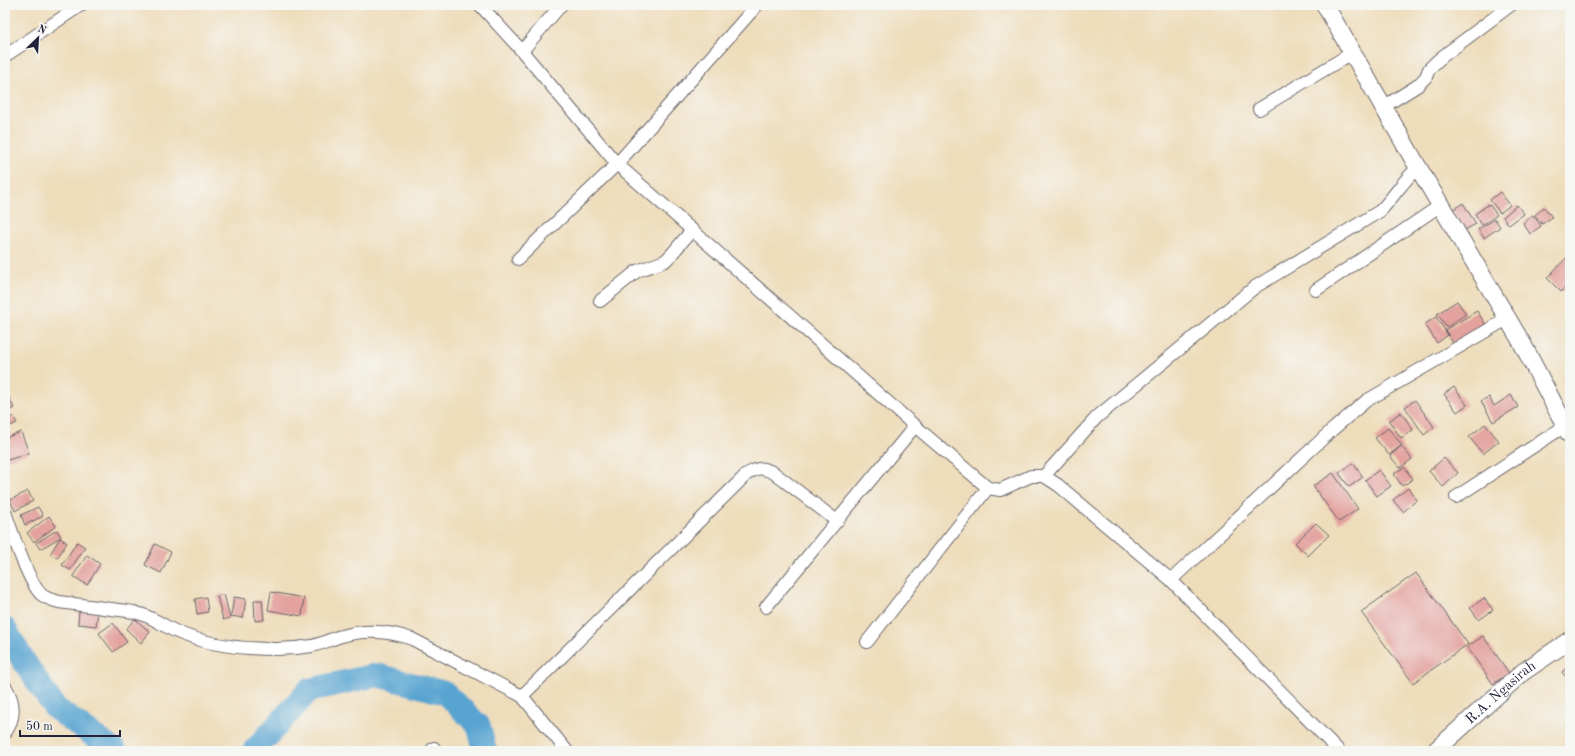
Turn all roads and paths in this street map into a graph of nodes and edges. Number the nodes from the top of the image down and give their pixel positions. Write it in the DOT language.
graph roads {
  1 [pos="81,5"];
  2 [pos="480,5"];
  3 [pos="561,5"];
  4 [pos="757,5"];
  5 [pos="1325,5"];
  6 [pos="1511,5"];
  7 [pos="522,51"];
  8 [pos="1352,53"];
  9 [pos="5,56"];
  10 [pos="1383,107"];
  11 [pos="1259,109"];
  12 [pos="616,164"];
  13 [pos="1418,168"];
  14 [pos="1440,205"];
  15 [pos="692,230"];
  16 [pos="518,259"];
  17 [pos="1316,290"];
  18 [pos="600,300"];
  19 [pos="1507,319"];
  20 [pos="915,426"];
  21 [pos="1568,430"];
  22 [pos="1044,476"];
  23 [pos="988,488"];
  24 [pos="1456,497"];
  25 [pos="5,512"];
  26 [pos="837,521"];
  27 [pos="1171,580"];
  28 [pos="766,607"];
  29 [pos="1570,640"];
  30 [pos="867,642"];
  31 [pos="5,686"];
  32 [pos="522,696"];
  33 [pos="5,733"];
  34 [pos="567,751"];
  35 [pos="1340,751"];
  36 [pos="1435,751"];
  1 -- 9 [label="street"];
  2 -- 7 [label="street"];
  3 -- 7 [label="street"];
  4 -- 12 [label="street"];
  5 -- 8 [label="street"];
  6 -- 10 [label="street"];
  7 -- 12 [label="street"];
  8 -- 10 [label="street"];
  8 -- 11 [label="street"];
  10 -- 13 [label="street"];
  12 -- 15 [label="street"];
  12 -- 16 [label="street"];
  13 -- 14 [label="street"];
  13 -- 22 [label="street"];
  14 -- 17 [label="street"];
  14 -- 19 [label="street"];
  15 -- 18 [label="street"];
  15 -- 20 [label="street"];
  19 -- 21 [label="street"];
  19 -- 27 [label="street"];
  20 -- 23 [label="street"];
  20 -- 26 [label="street"];
  21 -- 24 [label="street"];
  22 -- 23 [label="street"];
  22 -- 27 [label="street"];
  23 -- 30 [label="street"];
  25 -- 32 [label="street"];
  26 -- 28 [label="street"];
  26 -- 32 [label="street"];
  27 -- 35 [label="street"];
  29 -- 36 [label="street, R.A. Ngasirah"];
  31 -- 33 [label="street"];
  32 -- 34 [label="street"];
}
